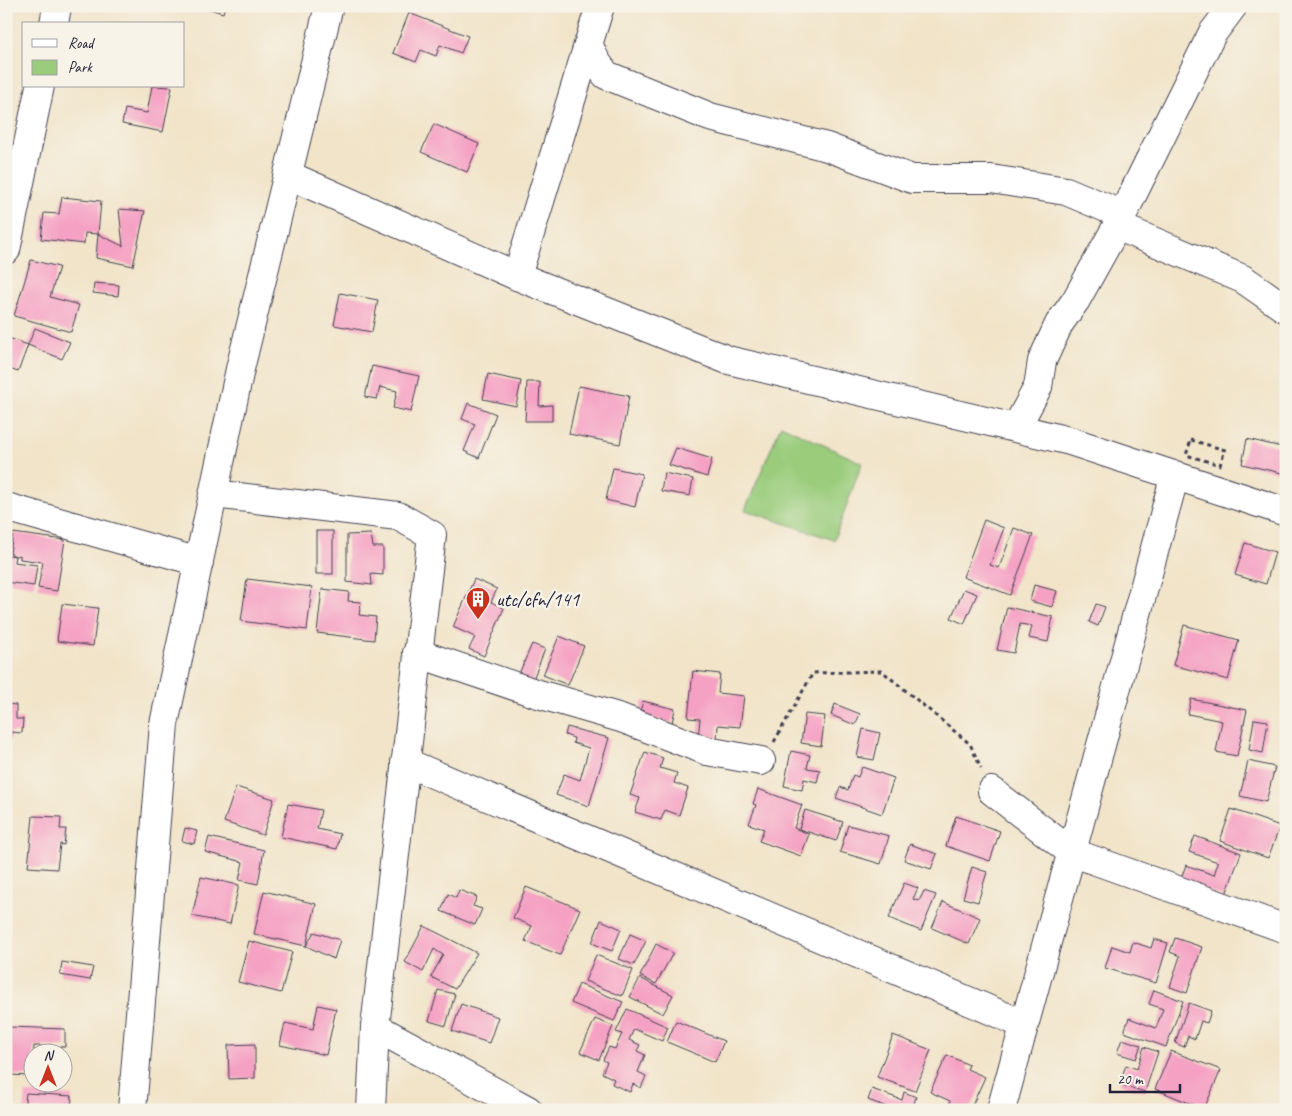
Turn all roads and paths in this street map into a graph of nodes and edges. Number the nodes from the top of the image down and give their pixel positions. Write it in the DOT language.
graph roads {
  1 [pos="57,6"];
  2 [pos="329,6"];
  3 [pos="600,6"];
  4 [pos="1233,6"];
  5 [pos="54,22"];
  6 [pos="589,46"];
  7 [pos="40,88"];
  8 [pos="288,175"];
  9 [pos="1120,221"];
  10 [pos="6,250"];
  11 [pos="517,276"];
  12 [pos="1286,309"];
  13 [pos="1016,428"];
  14 [pos="1190,440"];
  15 [pos="1175,475"];
  16 [pos="214,494"];
  17 [pos="6,507"];
  18 [pos="1286,512"];
  19 [pos="199,562"];
  20 [pos="417,653"];
  21 [pos="761,761"];
  22 [pos="405,762"];
  23 [pos="992,791"];
  24 [pos="1071,852"];
  25 [pos="1286,929"];
  26 [pos="1023,1024"];
  27 [pos="375,1027"];
  28 [pos="132,1110"];
  29 [pos="371,1110"];
  30 [pos="528,1110"];
  31 [pos="1001,1110"];
  1 -- 5 [label="street"];
  2 -- 8 [label="street"];
  3 -- 6 [label="street"];
  4 -- 9 [label="street"];
  6 -- 9 [label="street"];
  6 -- 11 [label="street"];
  7 -- 10 [label="street"];
  8 -- 11 [label="street"];
  8 -- 16 [label="street"];
  9 -- 12 [label="street"];
  9 -- 13 [label="street"];
  11 -- 13 [label="street"];
  13 -- 15 [label="street"];
  14 -- 14 [label="path"];
  15 -- 18 [label="street"];
  15 -- 24 [label="street"];
  16 -- 19 [label="street"];
  16 -- 20 [label="street"];
  17 -- 19 [label="street"];
  19 -- 28 [label="street"];
  20 -- 21 [label="street"];
  20 -- 22 [label="street"];
  21 -- 23 [label="path"];
  22 -- 26 [label="street"];
  22 -- 27 [label="street"];
  23 -- 24 [label="street"];
  24 -- 25 [label="street"];
  24 -- 26 [label="street"];
  26 -- 31 [label="street"];
  27 -- 29 [label="street"];
  27 -- 30 [label="street"];
}
